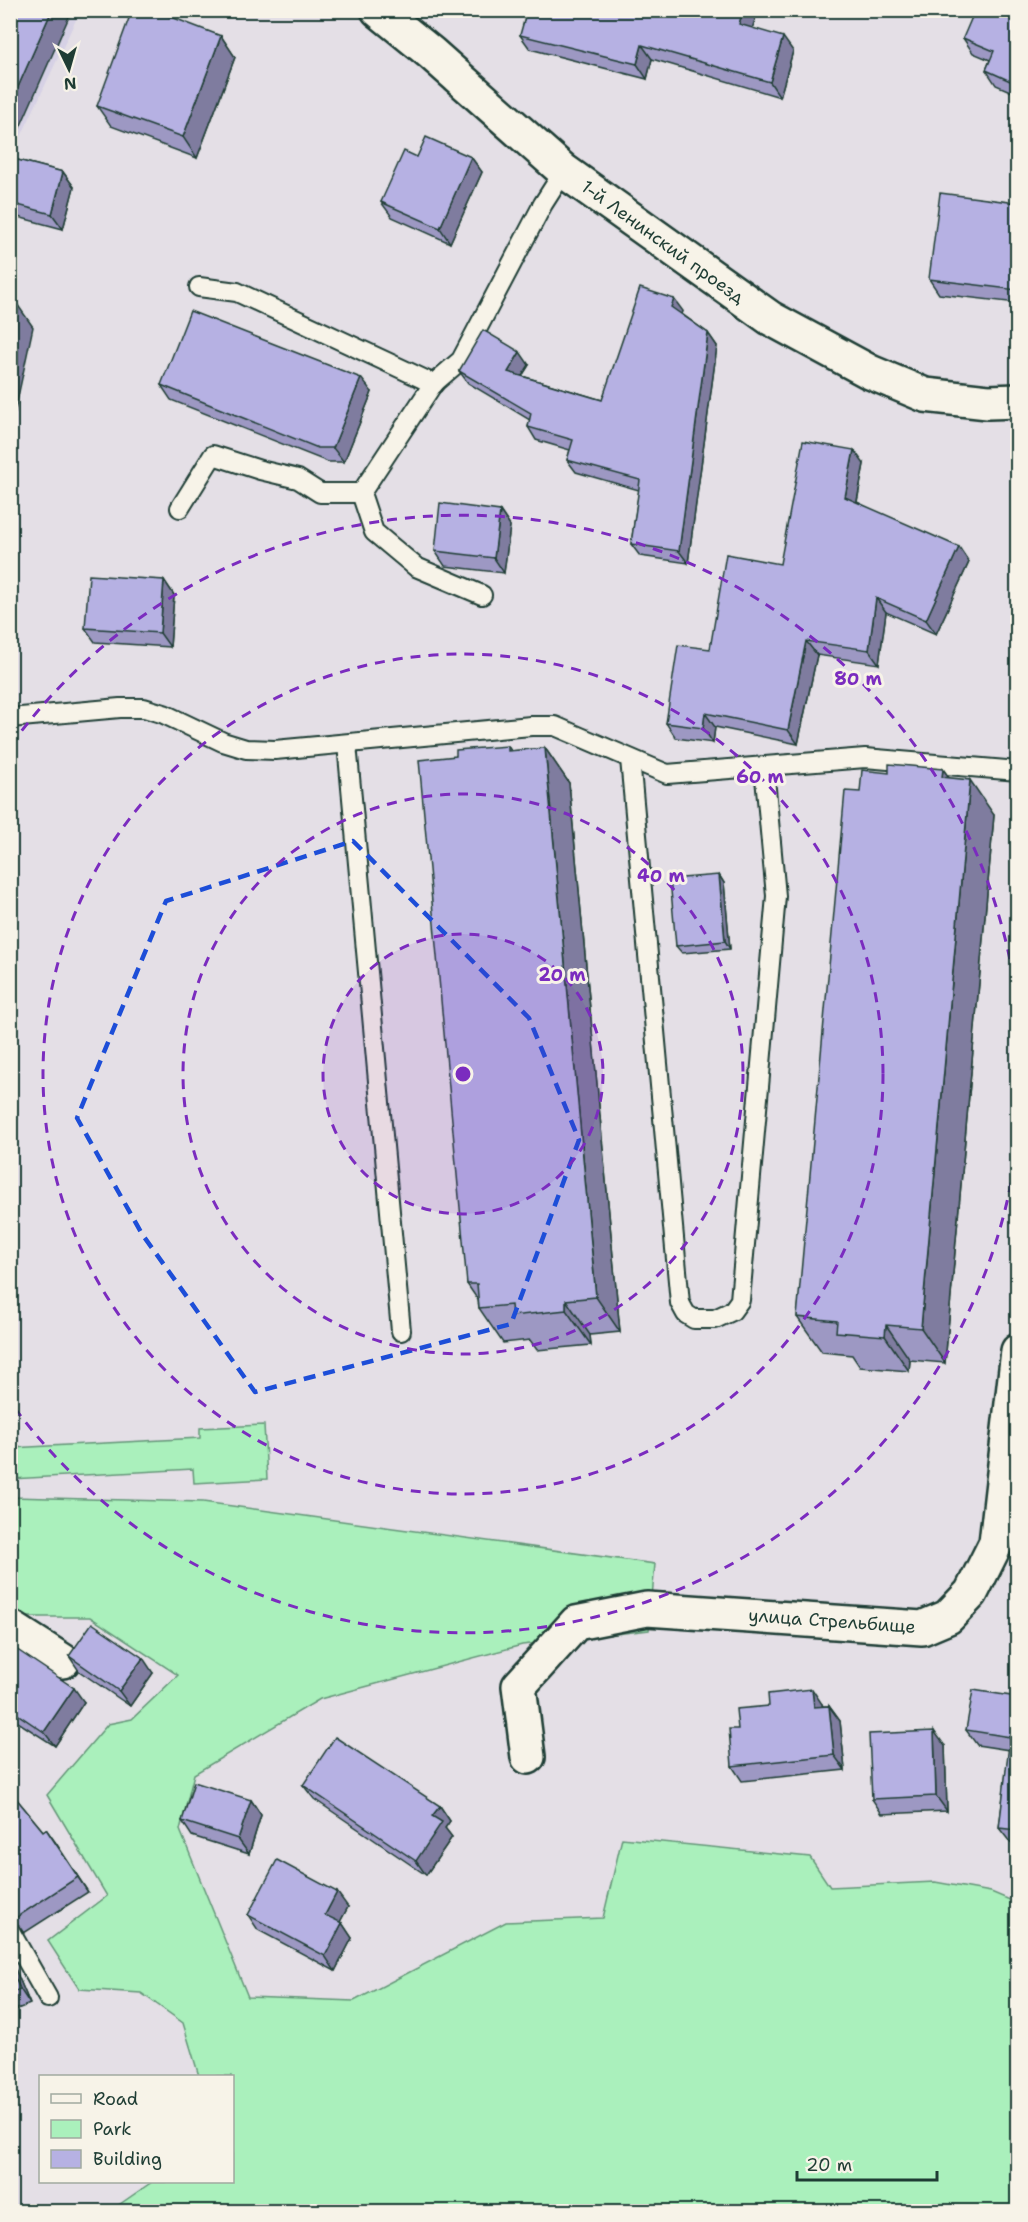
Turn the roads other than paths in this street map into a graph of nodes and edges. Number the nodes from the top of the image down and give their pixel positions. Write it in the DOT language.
graph roads {
  1 [pos="378,10"];
  2 [pos="564,171"];
  3 [pos="199,286"];
  4 [pos="434,384"];
  5 [pos="1003,401"];
  6 [pos="361,493"];
  7 [pos="180,508"];
  8 [pos="482,595"];
  9 [pos="10,718"];
  10 [pos="347,744"];
  11 [pos="630,759"];
  12 [pos="764,766"];
  13 [pos="1017,771"];
  14 [pos="401,1331"];
  15 [pos="1017,1351"];
  16 [pos="10,1627"];
  17 [pos="63,1661"];
  18 [pos="528,1757"];
  19 [pos="10,1931"];
  20 [pos="48,1998"];
  1 -- 2 [label="street, 1-й Ленинский проезд"];
  2 -- 4 [label="lane"];
  2 -- 5 [label="street, 1-й Ленинский проезд"];
  3 -- 4 [label="lane"];
  4 -- 6 [label="lane"];
  6 -- 7 [label="lane"];
  6 -- 8 [label="lane"];
  9 -- 10 [label="lane"];
  10 -- 11 [label="lane"];
  10 -- 14 [label="lane"];
  11 -- 12 [label="lane"];
  11 -- 12 [label="lane"];
  12 -- 13 [label="lane"];
  15 -- 18 [label="street, улица Стрельбище"];
  16 -- 17 [label="street"];
  19 -- 20 [label="lane"];
}
